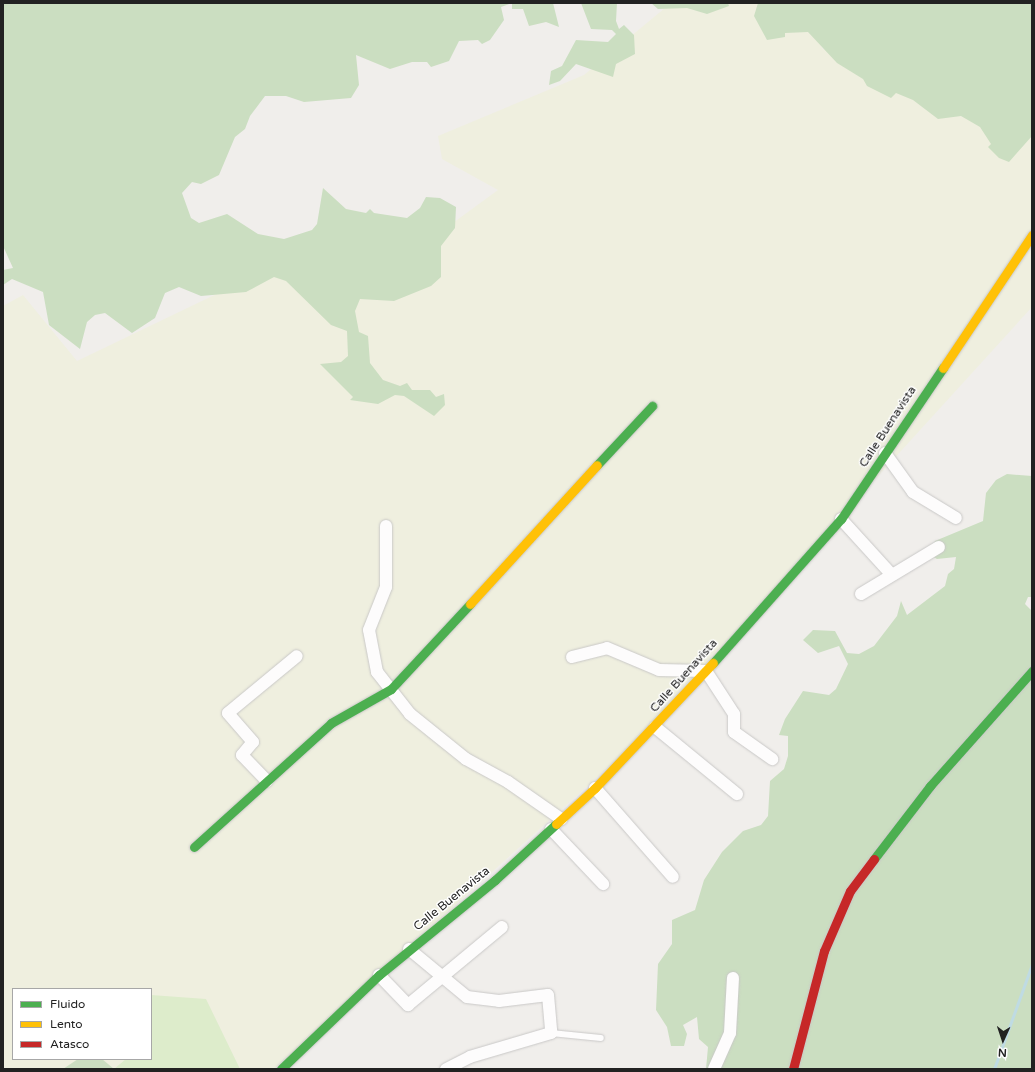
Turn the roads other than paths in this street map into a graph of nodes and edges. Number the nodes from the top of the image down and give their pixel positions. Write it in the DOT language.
graph roads {
  1 [pos="1032,235"];
  2 [pos="652,406"];
  3 [pos="885,453"];
  4 [pos="956,518"];
  5 [pos="841,519"];
  6 [pos="386,526"];
  7 [pos="939,547"];
  8 [pos="891,574"];
  9 [pos="861,594"];
  10 [pos="297,656"];
  11 [pos="572,657"];
  12 [pos="1032,670"];
  13 [pos="706,671"];
  14 [pos="391,689"];
  15 [pos="655,727"];
  16 [pos="772,759"];
  17 [pos="267,781"];
  18 [pos="595,788"];
  19 [pos="737,794"];
  20 [pos="561,819"];
  21 [pos="551,829"];
  22 [pos="194,847"];
  23 [pos="673,876"];
  24 [pos="603,884"];
  25 [pos="502,927"];
  26 [pos="410,949"];
  27 [pos="379,975"];
  28 [pos="440,976"];
  29 [pos="733,978"];
  30 [pos="551,1033"];
  31 [pos="601,1038"];
  32 [pos="281,1069"];
  33 [pos="446,1069"];
  34 [pos="714,1069"];
  35 [pos="793,1069"];
  1 -- 3 [label="street, Calle Buenavista"];
  2 -- 14 [label="street"];
  3 -- 4 [label="street"];
  3 -- 5 [label="street, Calle Buenavista"];
  5 -- 8 [label="street"];
  5 -- 13 [label="street, Calle Buenavista"];
  6 -- 14 [label="street"];
  7 -- 8 [label="street"];
  8 -- 9 [label="street"];
  10 -- 17 [label="street"];
  11 -- 13 [label="street"];
  12 -- 35 [label="street"];
  13 -- 15 [label="street, Calle Buenavista"];
  13 -- 16 [label="street"];
  14 -- 17 [label="street"];
  14 -- 20 [label="street"];
  15 -- 18 [label="street, Calle Buenavista"];
  15 -- 19 [label="street"];
  17 -- 22 [label="street"];
  18 -- 20 [label="street, Calle Buenavista"];
  18 -- 23 [label="street"];
  20 -- 21 [label="street, Calle Buenavista"];
  21 -- 24 [label="street"];
  21 -- 26 [label="street, Calle Buenavista"];
  25 -- 28 [label="street"];
  26 -- 27 [label="street, Calle Buenavista"];
  26 -- 28 [label="street"];
  27 -- 28 [label="street"];
  27 -- 32 [label="street, Calle Buenavista"];
  28 -- 30 [label="street"];
  29 -- 34 [label="street"];
  30 -- 31 [label="lane"];
  30 -- 33 [label="street"];
}
